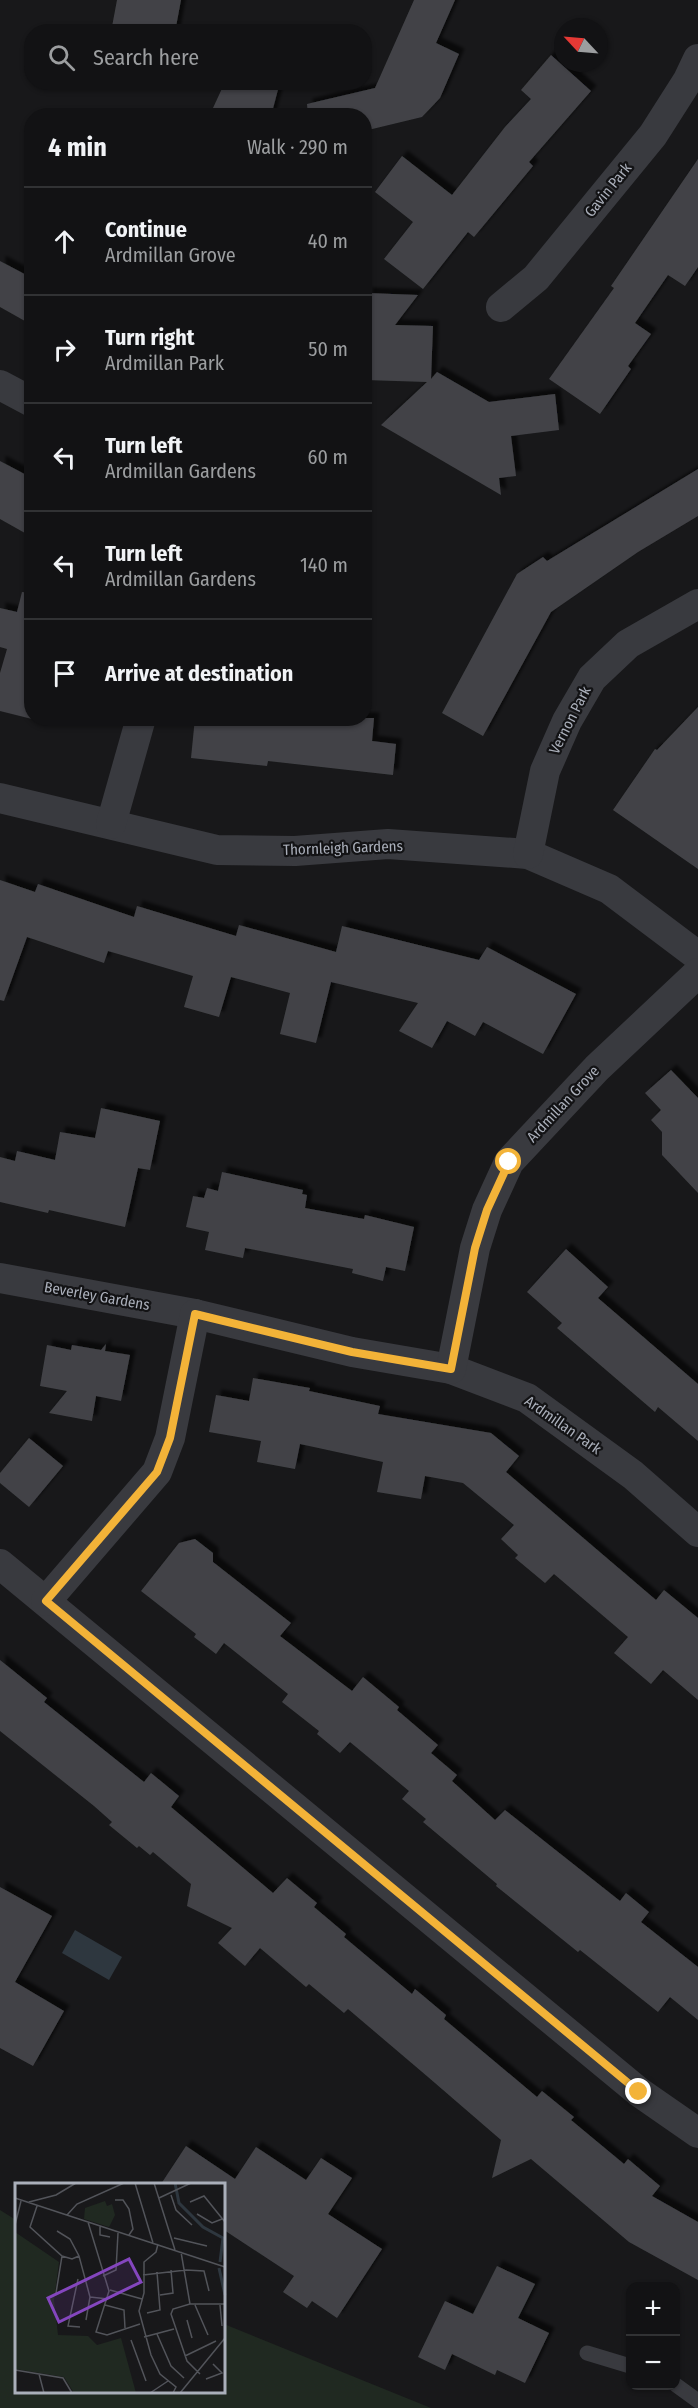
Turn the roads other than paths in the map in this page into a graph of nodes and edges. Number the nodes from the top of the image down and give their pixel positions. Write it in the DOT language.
graph roads {
  1 [pos="698,59"];
  2 [pos="501,307"];
  3 [pos="0,385"];
  4 [pos="24,398"];
  5 [pos="698,604"];
  6 [pos="139,726"];
  7 [pos="0,798"];
  8 [pos="111,824"];
  9 [pos="528,854"];
  10 [pos="698,956"];
  11 [pos="698,973"];
  12 [pos="0,1278"];
  13 [pos="195,1314"];
  14 [pos="451,1369"];
  15 [pos="698,1532"];
  16 [pos="0,1564"];
  17 [pos="46,1601"];
  18 [pos="698,2133"];
  19 [pos="587,2353"];
  20 [pos="626,2365"];
  21 [pos="680,2388"];
  22 [pos="698,2400"];
  1 -- 2 [label="street, Gavin Park"];
  3 -- 4 [label="street"];
  5 -- 9 [label="street, Vernon Park"];
  6 -- 8 [label="street"];
  7 -- 8 [label="street, Thornleigh Gardens"];
  8 -- 9 [label="street, Thornleigh Gardens"];
  9 -- 10 [label="street, Thornleigh Gardens"];
  11 -- 14 [label="street, Ardmillan Grove"];
  12 -- 13 [label="street, Beverley Gardens"];
  13 -- 14 [label="street, Ardmillan Park"];
  13 -- 17 [label="street"];
  14 -- 15 [label="street, Ardmillan Park"];
  16 -- 17 [label="street"];
  17 -- 18 [label="street"];
  19 -- 20 [label="lane"];
  21 -- 22 [label="lane"];
}
